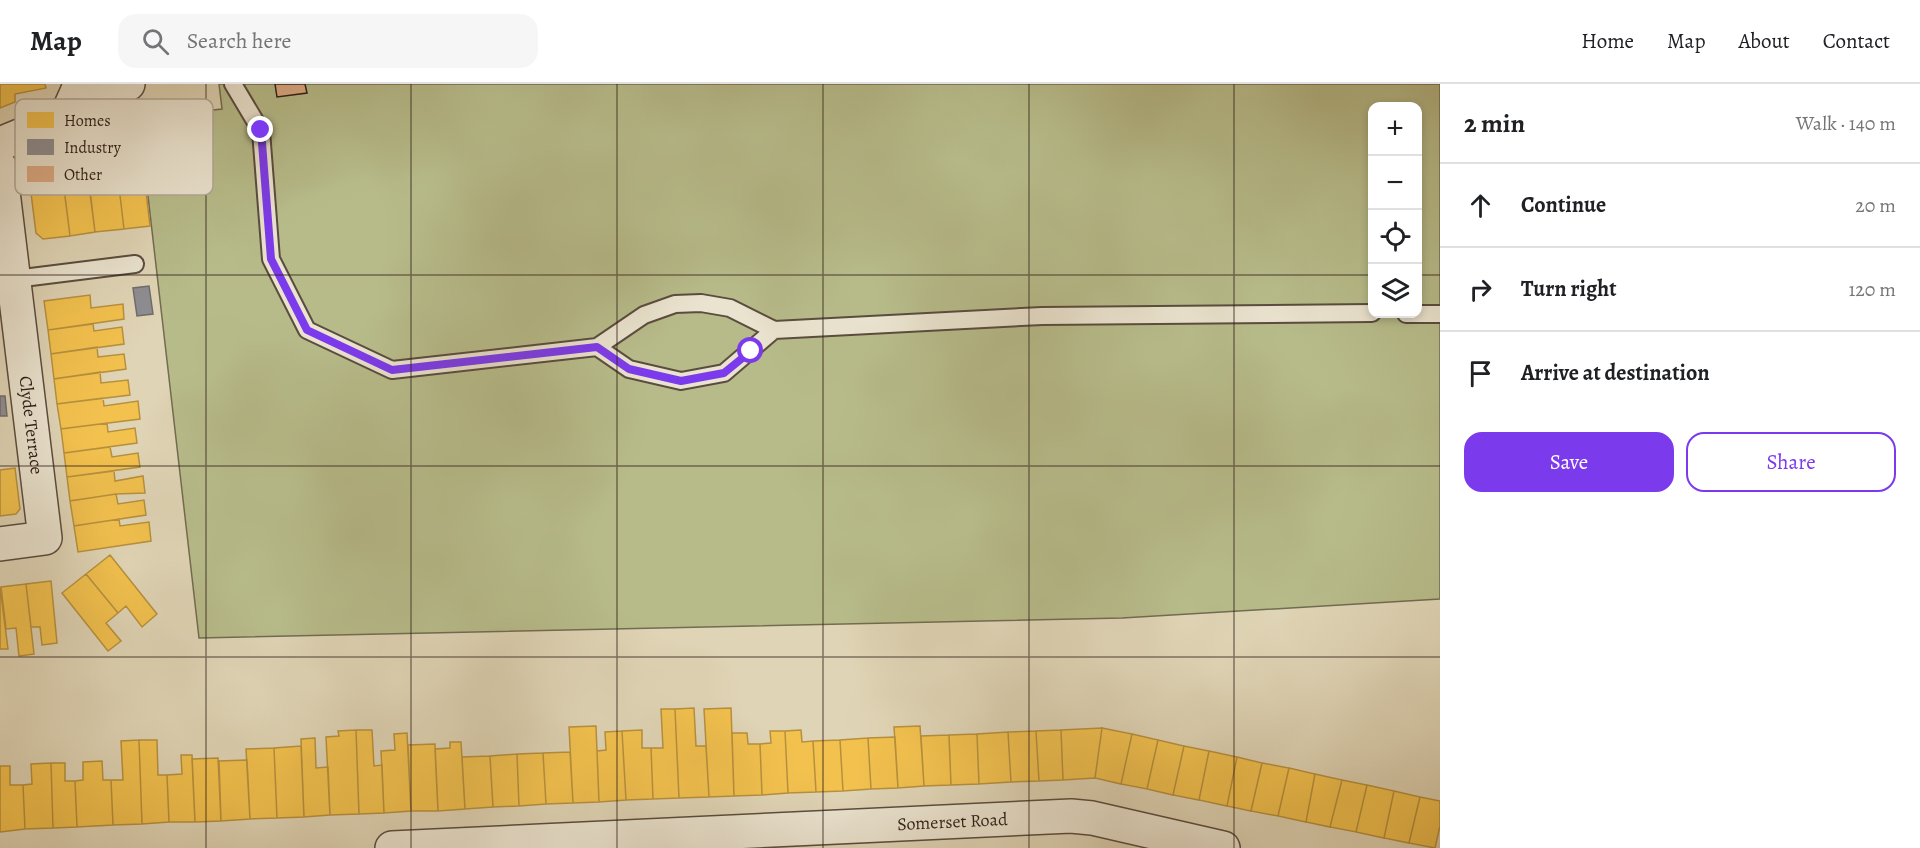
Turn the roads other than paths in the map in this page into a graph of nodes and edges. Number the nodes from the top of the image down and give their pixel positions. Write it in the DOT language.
graph roads {
  1 [pos="128,84"];
  2 [pos="233,84"];
  3 [pos="78,87"];
  4 [pos="15,138"];
  5 [pos="0,144"];
  6 [pos="0,167"];
  7 [pos="135,264"];
  8 [pos="7,280"];
  9 [pos="1368,313"];
  10 [pos="1422,314"];
  11 [pos="1440,314"];
  12 [pos="774,330"];
  13 [pos="597,347"];
  14 [pos="0,544"];
  15 [pos="392,848"];
  16 [pos="1223,848"];
  1 -- 3 [label="street"];
  2 -- 13 [label="lane"];
  4 -- 5 [label="street"];
  6 -- 8 [label="street, Clyde Terrace"];
  7 -- 8 [label="lane"];
  8 -- 14 [label="street, Clyde Terrace"];
  9 -- 12 [label="lane"];
  10 -- 11 [label="lane"];
  12 -- 13 [label="lane"];
  12 -- 13 [label="lane"];
  15 -- 16 [label="street, Somerset Road"];
}
